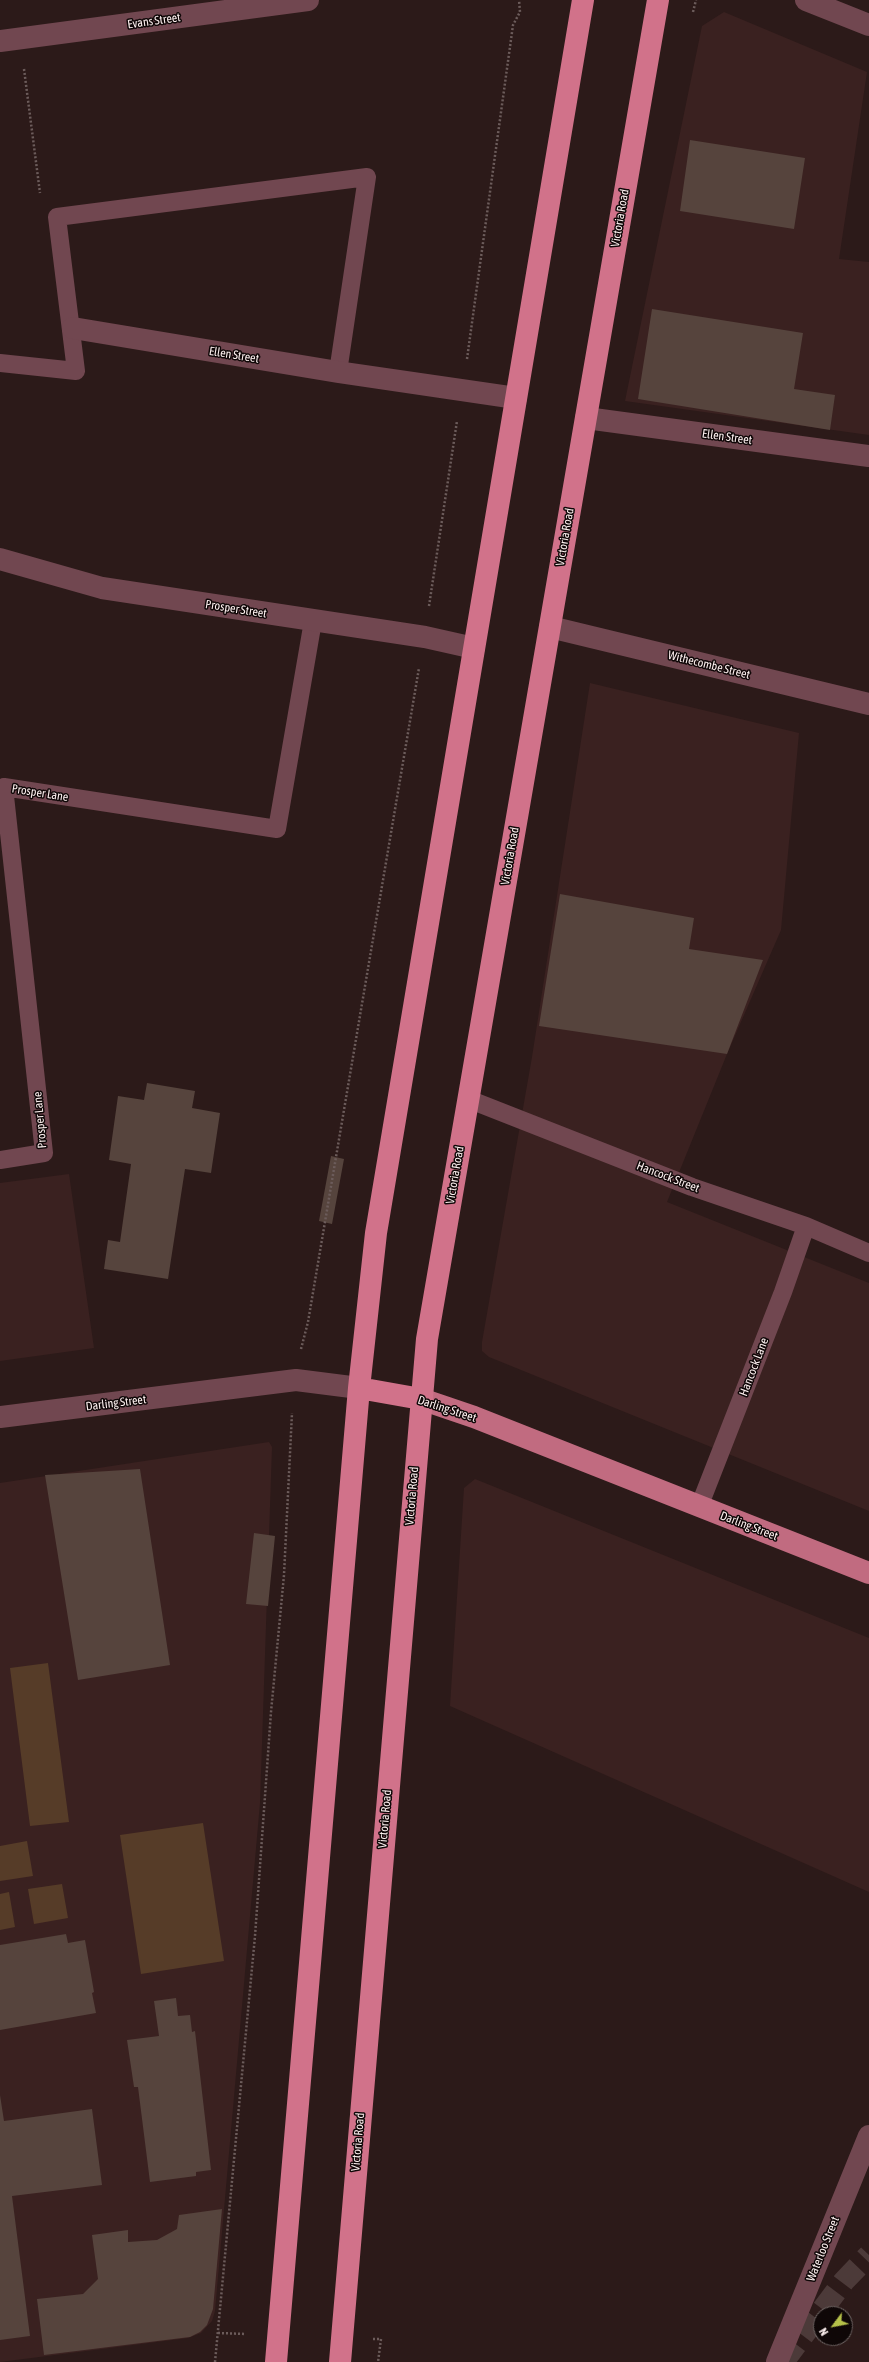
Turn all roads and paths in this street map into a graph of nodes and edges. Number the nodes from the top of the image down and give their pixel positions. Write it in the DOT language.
graph roads {
  1 [pos="308,0"];
  2 [pos="519,0"];
  3 [pos="583,0"];
  4 [pos="658,0"];
  5 [pos="696,0"];
  6 [pos="806,0"];
  7 [pos="693,12"];
  8 [pos="869,25"];
  9 [pos="10,40"];
  10 [pos="57,217"];
  11 [pos="73,328"];
  12 [pos="0,363"];
  13 [pos="338,372"];
  14 [pos="462,390"];
  15 [pos="516,398"];
  16 [pos="586,418"];
  17 [pos="869,456"];
  18 [pos="0,559"];
  19 [pos="313,621"];
  20 [pos="550,627"];
  21 [pos="424,637"];
  22 [pos="474,648"];
  23 [pos="869,704"];
  24 [pos="468,1099"];
  25 [pos="0,1160"];
  26 [pos="806,1226"];
  27 [pos="869,1253"];
  28 [pos="296,1380"];
  29 [pos="359,1388"];
  30 [pos="421,1399"];
  31 [pos="0,1417"];
  32 [pos="699,1507"];
  33 [pos="869,1573"];
  34 [pos="869,2136"];
  35 [pos="381,2339"];
  36 [pos="215,2362"];
  37 [pos="276,2362"];
  38 [pos="340,2362"];
  39 [pos="378,2362"];
  40 [pos="777,2362"];
  1 -- 9 [label="street, Evans Street"];
  2 -- 14 [label="path"];
  3 -- 15 [label="highway"];
  4 -- 16 [label="highway, Victoria Road"];
  5 -- 7 [label="path"];
  6 -- 8 [label="street"];
  9 -- 10 [label="path"];
  10 -- 11 [label="lane"];
  10 -- 13 [label="lane"];
  11 -- 12 [label="lane"];
  11 -- 13 [label="street, Ellen Street"];
  13 -- 14 [label="street, Ellen Street"];
  14 -- 15 [label="street, Ellen Street"];
  14 -- 21 [label="path"];
  15 -- 22 [label="highway"];
  16 -- 17 [label="street, Ellen Street"];
  16 -- 20 [label="highway, Victoria Road"];
  18 -- 19 [label="street, Prosper Street"];
  19 -- 21 [label="street, Prosper Street"];
  19 -- 25 [label="lane, Prosper Lane"];
  20 -- 23 [label="street, Withecombe Street"];
  20 -- 24 [label="highway, Victoria Road"];
  21 -- 22 [label="street, Prosper Street"];
  21 -- 28 [label="path"];
  22 -- 29 [label="highway"];
  24 -- 26 [label="lane, Hancock Street"];
  24 -- 30 [label="highway, Victoria Road"];
  26 -- 27 [label="lane, Hancock Street"];
  26 -- 32 [label="lane, Hancock Lane"];
  28 -- 29 [label="street, Darling Street"];
  28 -- 31 [label="street, Darling Street"];
  28 -- 36 [label="path"];
  29 -- 30 [label="highway, Darling Street"];
  29 -- 37 [label="highway"];
  30 -- 32 [label="main road, Darling Street"];
  30 -- 38 [label="highway, Victoria Road"];
  32 -- 33 [label="main road, Darling Street"];
  34 -- 40 [label="street, Waterloo Street"];
  35 -- 39 [label="path"];
}
